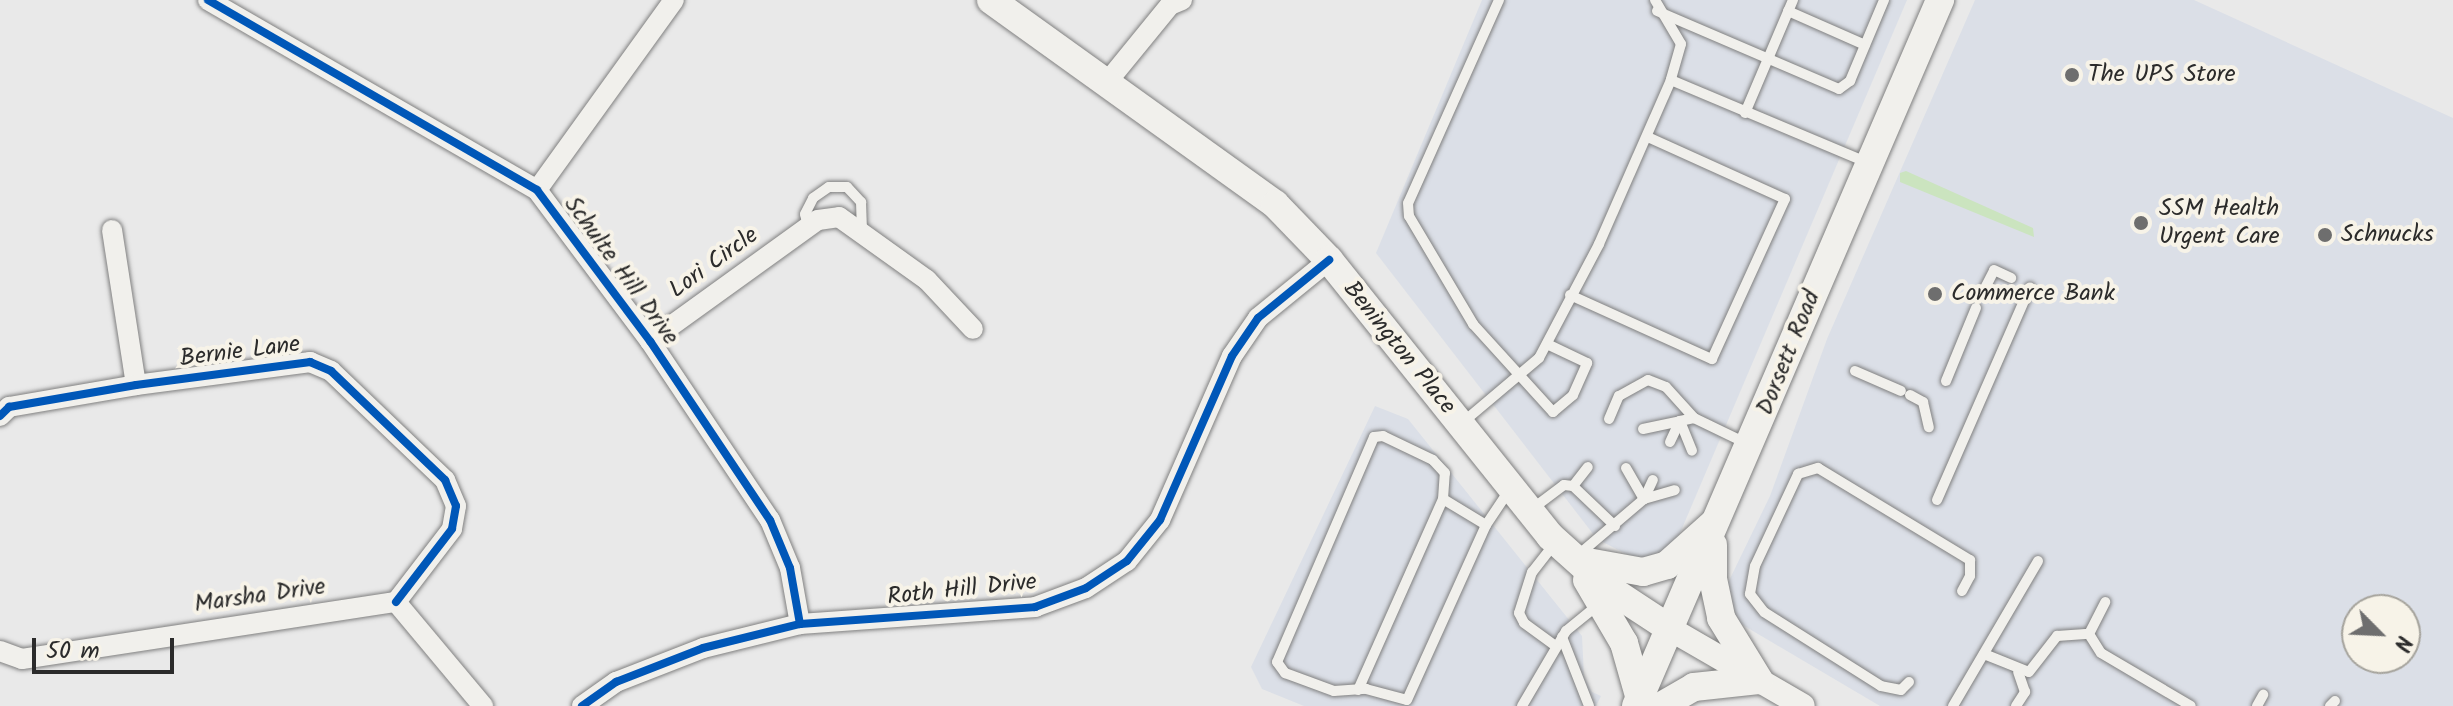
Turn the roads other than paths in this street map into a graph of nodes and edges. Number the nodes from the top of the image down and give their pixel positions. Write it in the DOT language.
graph roads {
  1 [pos="208,0"];
  2 [pos="674,0"];
  3 [pos="991,0"];
  4 [pos="1182,0"];
  5 [pos="1499,0"];
  6 [pos="1884,0"];
  7 [pos="1940,0"];
  8 [pos="1791,5"];
  9 [pos="1656,6"];
  10 [pos="1865,45"];
  11 [pos="1768,60"];
  12 [pos="1671,80"];
  13 [pos="1108,81"];
  14 [pos="1745,113"];
  15 [pos="1648,137"];
  16 [pos="1868,163"];
  17 [pos="537,190"];
  18 [pos="808,227"];
  19 [pos="112,230"];
  20 [pos="862,230"];
  21 [pos="1329,260"];
  22 [pos="2011,278"];
  23 [pos="2030,287"];
  24 [pos="1984,290"];
  25 [pos="1570,295"];
  26 [pos="1976,308"];
  27 [pos="973,329"];
  28 [pos="650,341"];
  29 [pos="1547,344"];
  30 [pos="1855,371"];
  31 [pos="1521,378"];
  32 [pos="1946,381"];
  33 [pos="136,385"];
  34 [pos="0,416"];
  35 [pos="1694,418"];
  36 [pos="1609,419"];
  37 [pos="1680,421"];
  38 [pos="1461,425"];
  39 [pos="1929,427"];
  40 [pos="1643,429"];
  41 [pos="1670,442"];
  42 [pos="1752,445"];
  43 [pos="1692,451"];
  44 [pos="1588,467"];
  45 [pos="1626,468"];
  46 [pos="1653,480"];
  47 [pos="1573,486"];
  48 [pos="1511,487"];
  49 [pos="1675,490"];
  50 [pos="1443,499"];
  51 [pos="1644,499"];
  52 [pos="1937,500"];
  53 [pos="1530,510"];
  54 [pos="1718,524"];
  55 [pos="1486,525"];
  56 [pos="1615,526"];
  57 [pos="1565,550"];
  58 [pos="2038,561"];
  59 [pos="1962,591"];
  60 [pos="396,602"];
  61 [pos="1601,602"];
  62 [pos="2105,602"];
  63 [pos="800,624"];
  64 [pos="1672,630"];
  65 [pos="2089,634"];
  66 [pos="1559,642"];
  67 [pos="0,651"];
  68 [pos="1984,654"];
  69 [pos="2018,672"];
  70 [pos="1759,680"];
  71 [pos="1909,682"];
  72 [pos="1358,690"];
  73 [pos="2263,695"];
  74 [pos="1412,703"];
  75 [pos="1586,704"];
  76 [pos="1646,704"];
  77 [pos="483,706"];
  78 [pos="582,706"];
  79 [pos="1522,706"];
  80 [pos="1803,706"];
  81 [pos="1953,706"];
  82 [pos="2016,706"];
  83 [pos="2191,706"];
  84 [pos="2257,706"];
  1 -- 17 [label="street, Schulte Hill Drive"];
  2 -- 17 [label="street"];
  3 -- 13 [label="main road, Benington Place"];
  4 -- 13 [label="street"];
  5 -- 31 [label="lane"];
  6 -- 10 [label="lane"];
  7 -- 16 [label="main road, Dorsett Road"];
  8 -- 10 [label="lane"];
  8 -- 11 [label="lane"];
  9 -- 11 [label="lane"];
  9 -- 12 [label="lane"];
  10 -- 11 [label="lane"];
  11 -- 14 [label="lane"];
  12 -- 14 [label="lane"];
  12 -- 15 [label="lane"];
  13 -- 21 [label="main road, Benington Place"];
  14 -- 16 [label="lane"];
  15 -- 25 [label="lane"];
  15 -- 25 [label="lane"];
  16 -- 42 [label="main road, Dorsett Road"];
  17 -- 28 [label="street, Schulte Hill Drive"];
  18 -- 20 [label="street, Lori Circle"];
  18 -- 20 [label="lane"];
  18 -- 28 [label="street, Lori Circle"];
  19 -- 33 [label="street"];
  20 -- 27 [label="street, Lori Circle"];
  21 -- 38 [label="main road, Benington Place"];
  21 -- 63 [label="street, Roth Hill Drive"];
  22 -- 24 [label="lane"];
  23 -- 52 [label="lane"];
  25 -- 29 [label="lane"];
  26 -- 32 [label="lane"];
  28 -- 63 [label="street, Schulte Hill Drive"];
  29 -- 31 [label="lane"];
  29 -- 31 [label="lane"];
  30 -- 39 [label="lane"];
  31 -- 38 [label="lane"];
  33 -- 34 [label="street, Bernie Lane"];
  33 -- 60 [label="street, Bernie Lane"];
  35 -- 36 [label="lane"];
  35 -- 37 [label="lane"];
  35 -- 42 [label="lane"];
  37 -- 40 [label="lane"];
  37 -- 41 [label="lane"];
  37 -- 43 [label="lane"];
  38 -- 48 [label="main road, Benington Place"];
  42 -- 54 [label="main road, Dorsett Road"];
  44 -- 47 [label="lane"];
  45 -- 51 [label="lane"];
  46 -- 51 [label="lane"];
  47 -- 53 [label="lane"];
  47 -- 56 [label="lane"];
  48 -- 53 [label="main road, Benington Place"];
  48 -- 55 [label="lane"];
  49 -- 51 [label="lane"];
  50 -- 55 [label="lane"];
  50 -- 72 [label="lane"];
  50 -- 72 [label="lane"];
  51 -- 56 [label="lane"];
  53 -- 57 [label="main road, Benington Place"];
  54 -- 57 [label="main road"];
  54 -- 64 [label="main road, Dorsett Road"];
  54 -- 70 [label="main road"];
  55 -- 74 [label="lane"];
  56 -- 57 [label="lane"];
  57 -- 61 [label="main road"];
  57 -- 64 [label="main road, Benington Place"];
  57 -- 66 [label="lane"];
  58 -- 68 [label="lane"];
  59 -- 71 [label="lane"];
  60 -- 67 [label="street, Marsha Drive"];
  60 -- 77 [label="street"];
  61 -- 66 [label="lane"];
  61 -- 76 [label="main road"];
  62 -- 65 [label="lane"];
  63 -- 78 [label="street, Roth Hill Drive"];
  64 -- 70 [label="street"];
  64 -- 76 [label="main road, Dorsett Road"];
  65 -- 69 [label="lane"];
  65 -- 83 [label="lane"];
  66 -- 75 [label="lane"];
  66 -- 79 [label="lane"];
  68 -- 69 [label="lane"];
  68 -- 81 [label="lane"];
  69 -- 82 [label="lane"];
  70 -- 76 [label="main road"];
  70 -- 80 [label="street"];
  72 -- 74 [label="lane"];
  73 -- 84 [label="lane"];
}
